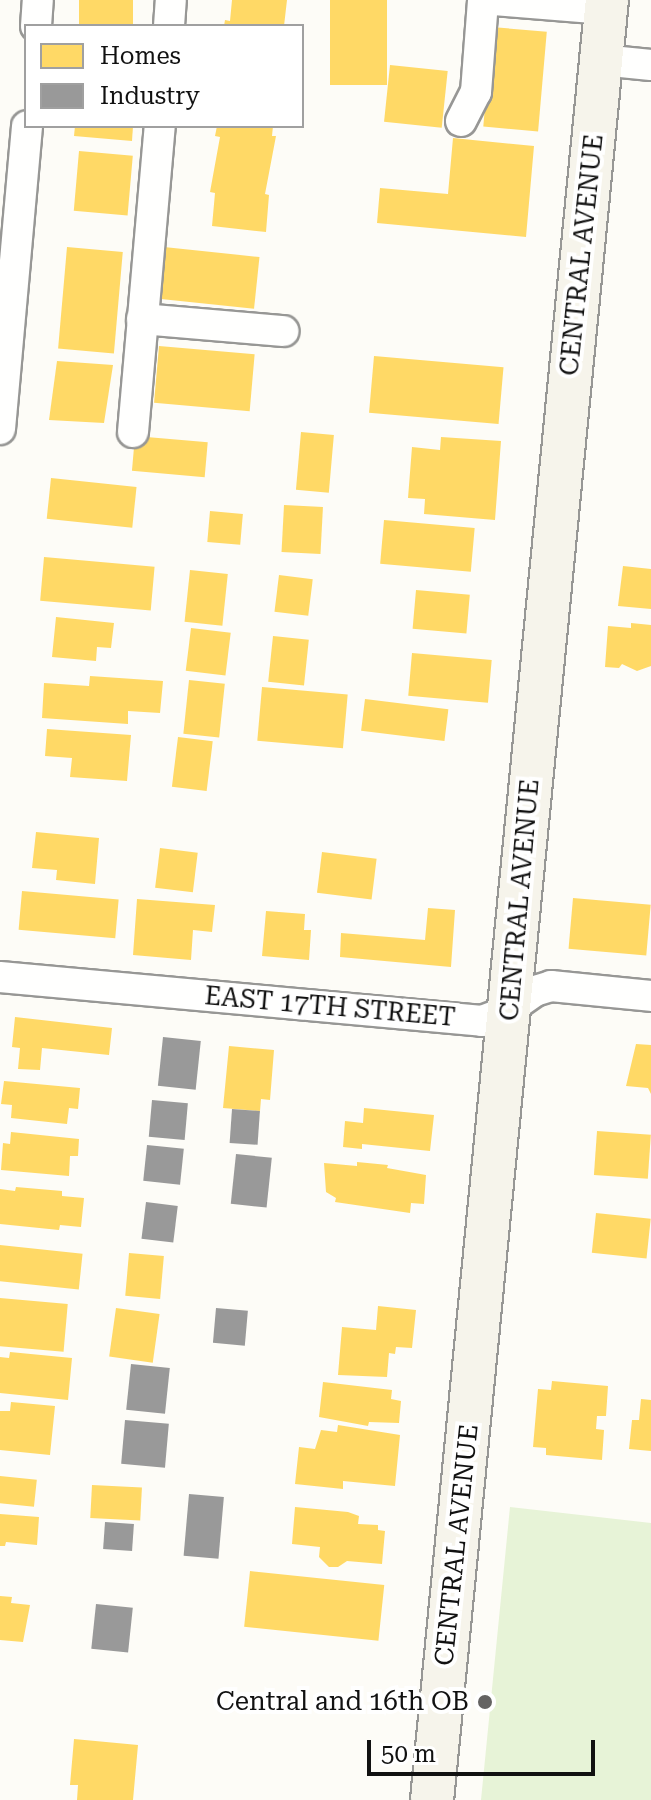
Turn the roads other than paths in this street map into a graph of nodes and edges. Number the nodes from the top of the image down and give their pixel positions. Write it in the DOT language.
graph roads {
  1 [pos="38,0"];
  2 [pos="171,0"];
  3 [pos="483,0"];
  4 [pos="494,0"];
  5 [pos="607,5"];
  6 [pos="36,24"];
  7 [pos="169,24"];
  8 [pos="601,60"];
  9 [pos="651,65"];
  10 [pos="461,121"];
  11 [pos="27,128"];
  12 [pos="160,128"];
  13 [pos="142,319"];
  14 [pos="283,331"];
  15 [pos="0,429"];
  16 [pos="133,432"];
  17 [pos="0,977"];
  18 [pos="651,996"];
  19 [pos="510,1005"];
  20 [pos="432,1800"];
  1 -- 6 [label="street"];
  2 -- 7 [label="street"];
  3 -- 10 [label="street"];
  4 -- 5 [label="street"];
  5 -- 8 [label="main road, CENTRAL AVENUE"];
  8 -- 9 [label="street"];
  8 -- 19 [label="main road, CENTRAL AVENUE"];
  11 -- 15 [label="street"];
  12 -- 13 [label="street"];
  13 -- 14 [label="street"];
  13 -- 16 [label="street"];
  17 -- 19 [label="street, EAST 17TH STREET"];
  18 -- 19 [label="street, EAST 17TH STREET"];
  19 -- 20 [label="main road, CENTRAL AVENUE"];
}
